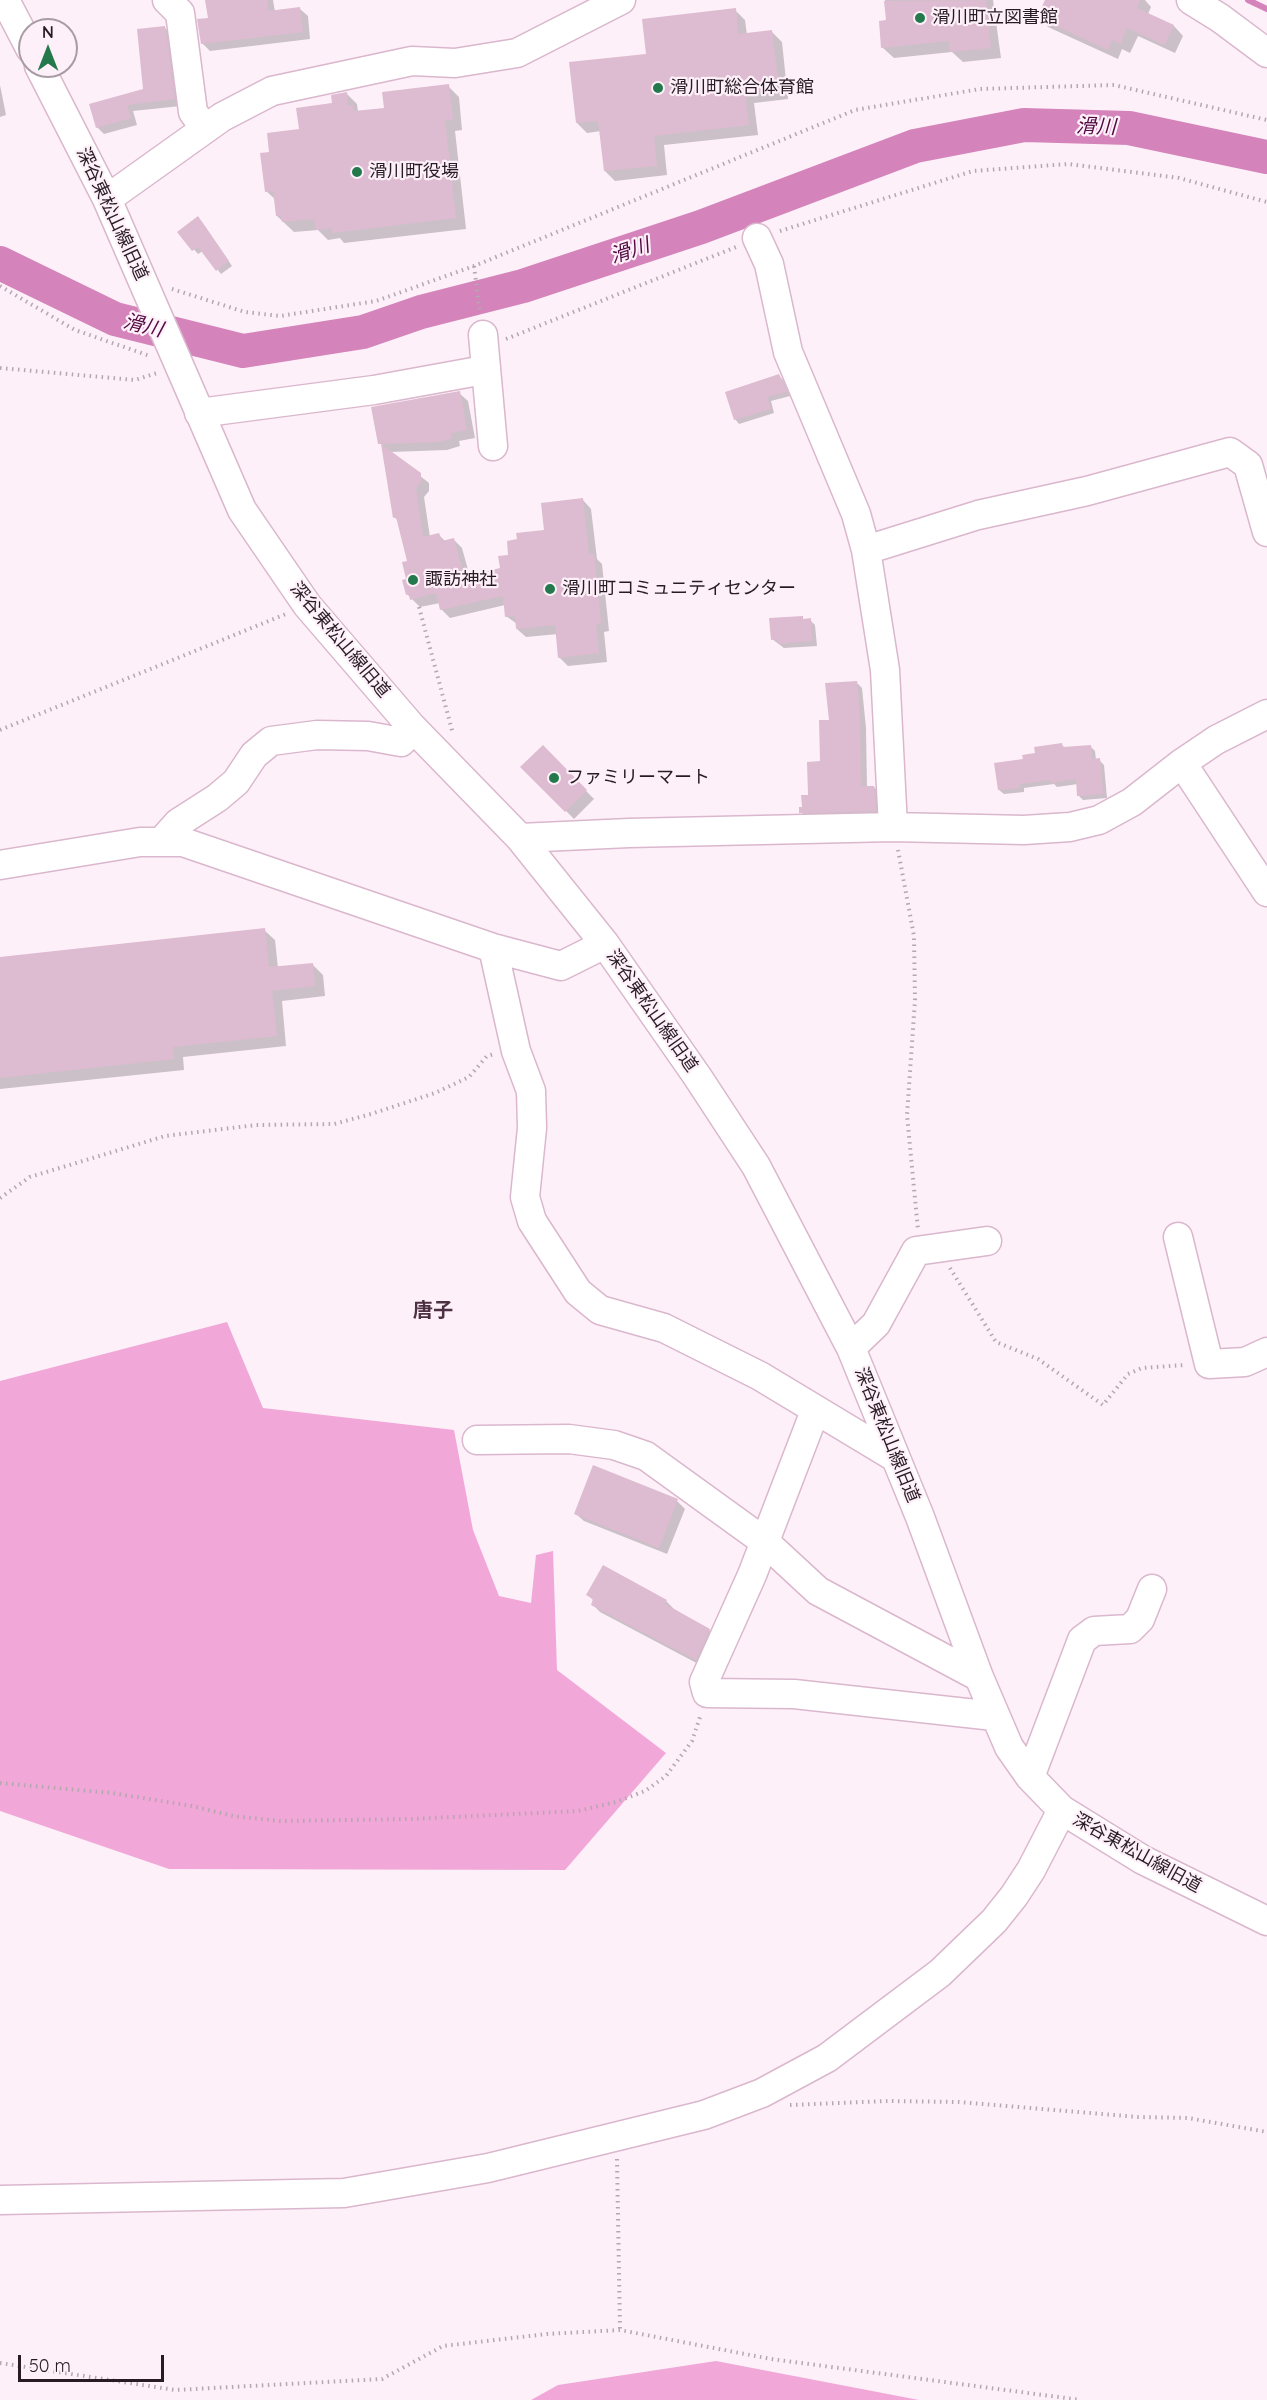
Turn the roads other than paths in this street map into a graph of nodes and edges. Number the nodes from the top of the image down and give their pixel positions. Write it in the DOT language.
graph roads {
  1 [pos="5,0"];
  2 [pos="167,0"];
  3 [pos="621,0"];
  4 [pos="1191,0"];
  5 [pos="18,25"];
  6 [pos="1267,53"];
  7 [pos="45,78"];
  8 [pos="205,129"];
  9 [pos="107,199"];
  10 [pos="757,238"];
  11 [pos="199,413"];
  12 [pos="493,446"];
  13 [pos="1267,532"];
  14 [pos="866,550"];
  15 [pos="1267,714"];
  16 [pos="414,729"];
  17 [pos="1182,763"];
  18 [pos="893,827"];
  19 [pos="520,838"];
  20 [pos="161,842"];
  21 [pos="0,866"];
  22 [pos="1267,892"];
  23 [pos="604,944"];
  24 [pos="493,948"];
  25 [pos="1178,1237"];
  26 [pos="987,1241"];
  27 [pos="851,1348"];
  28 [pos="1267,1352"];
  29 [pos="815,1411"];
  30 [pos="477,1440"];
  31 [pos="896,1458"];
  32 [pos="765,1542"];
  33 [pos="1152,1589"];
  34 [pos="979,1677"];
  35 [pos="994,1716"];
  36 [pos="1030,1777"];
  37 [pos="1062,1810"];
  38 [pos="1267,1921"];
  39 [pos="0,2200"];
  1 -- 5 [label="street"];
  2 -- 8 [label="street"];
  3 -- 8 [label="street"];
  4 -- 6 [label="street"];
  7 -- 9 [label="street, 深谷東松山線旧道"];
  8 -- 9 [label="street"];
  9 -- 11 [label="street, 深谷東松山線旧道"];
  10 -- 14 [label="street"];
  11 -- 12 [label="street"];
  11 -- 16 [label="street, 深谷東松山線旧道"];
  13 -- 14 [label="street"];
  14 -- 18 [label="street"];
  15 -- 17 [label="street"];
  16 -- 19 [label="street, 深谷東松山線旧道"];
  16 -- 20 [label="street"];
  17 -- 18 [label="street"];
  17 -- 22 [label="street"];
  18 -- 19 [label="street"];
  19 -- 23 [label="street, 深谷東松山線旧道"];
  20 -- 21 [label="street"];
  20 -- 24 [label="street"];
  23 -- 24 [label="street"];
  23 -- 27 [label="street, 深谷東松山線旧道"];
  24 -- 29 [label="street"];
  25 -- 28 [label="street"];
  26 -- 27 [label="street"];
  27 -- 31 [label="street, 深谷東松山線旧道"];
  29 -- 31 [label="street"];
  29 -- 32 [label="street"];
  30 -- 32 [label="street"];
  31 -- 34 [label="street, 深谷東松山線旧道"];
  32 -- 34 [label="street"];
  32 -- 35 [label="street"];
  33 -- 36 [label="street"];
  34 -- 35 [label="street, 深谷東松山線旧道"];
  35 -- 36 [label="street, 深谷東松山線旧道"];
  36 -- 37 [label="street, 深谷東松山線旧道"];
  37 -- 38 [label="street, 深谷東松山線旧道"];
  37 -- 39 [label="street"];
}
